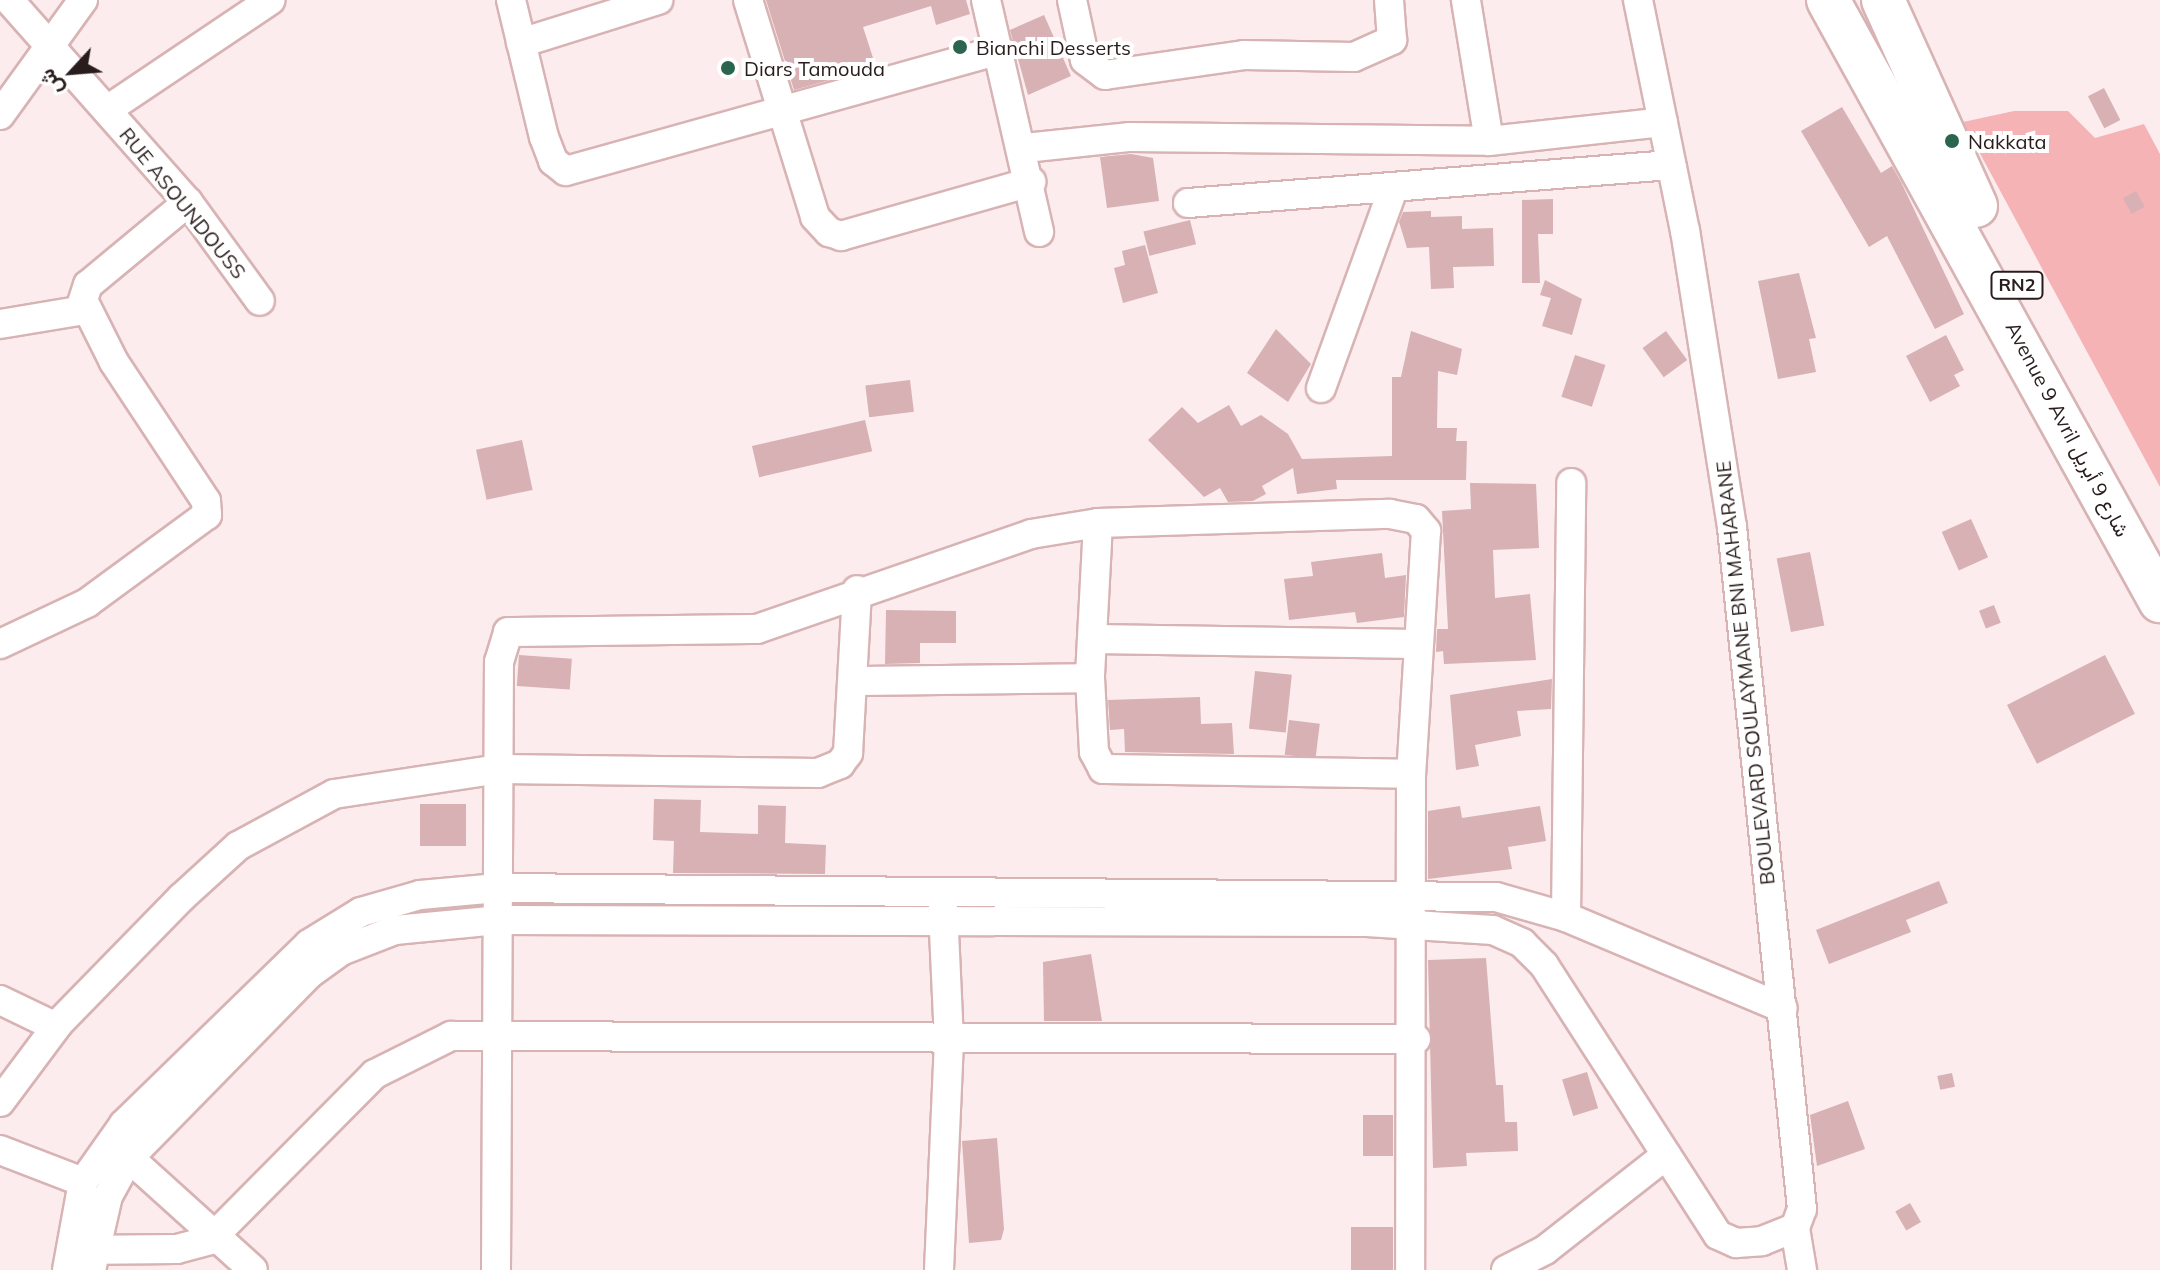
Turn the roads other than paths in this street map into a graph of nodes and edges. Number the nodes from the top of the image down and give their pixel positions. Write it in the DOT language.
graph roads {
  1 [pos="9,0"];
  2 [pos="83,0"];
  3 [pos="271,0"];
  4 [pos="511,0"];
  5 [pos="658,0"];
  6 [pos="748,0"];
  7 [pos="986,0"];
  8 [pos="1072,0"];
  9 [pos="1389,0"];
  10 [pos="1466,0"];
  11 [pos="1638,0"];
  12 [pos="1809,0"];
  13 [pos="1828,0"];
  14 [pos="1860,0"];
  15 [pos="1883,0"];
  16 [pos="521,43"];
  17 [pos="45,48"];
  18 [pos="999,50"];
  19 [pos="107,110"];
  20 [pos="781,113"];
  21 [pos="0,115"];
  22 [pos="1663,122"];
  23 [pos="1489,141"];
  24 [pos="1025,148"];
  25 [pos="1935,158"];
  26 [pos="1672,165"];
  27 [pos="1031,182"];
  28 [pos="1392,192"];
  29 [pos="188,202"];
  30 [pos="1188,203"];
  31 [pos="1039,232"];
  32 [pos="260,301"];
  33 [pos="85,310"];
  34 [pos="0,324"];
  35 [pos="1321,388"];
  36 [pos="1571,483"];
  37 [pos="1098,523"];
  38 [pos="2160,554"];
  39 [pos="857,590"];
  40 [pos="2160,601"];
  41 [pos="1092,639"];
  42 [pos="0,644"];
  43 [pos="1418,644"];
  44 [pos="1090,678"];
  45 [pos="854,681"];
  46 [pos="500,769"];
  47 [pos="1411,774"];
  48 [pos="498,888"];
  49 [pos="943,894"];
  50 [pos="1412,912"];
  51 [pos="1566,917"];
  52 [pos="498,920"];
  53 [pos="943,925"];
  54 [pos="0,1000"];
  55 [pos="1783,1008"];
  56 [pos="56,1027"];
  57 [pos="499,1035"];
  58 [pos="1416,1039"];
  59 [pos="949,1041"];
  60 [pos="0,1102"];
  61 [pos="0,1150"];
  62 [pos="119,1150"];
  63 [pos="1666,1155"];
  64 [pos="83,1182"];
  65 [pos="1798,1218"];
  66 [pos="217,1234"];
  67 [pos="79,1260"];
  68 [pos="253,1270"];
  69 [pos="496,1270"];
  70 [pos="939,1270"];
  71 [pos="1410,1270"];
  72 [pos="1506,1270"];
  73 [pos="1802,1270"];
  1 -- 17 [label="street, RUE ASOUNDOUSS"];
  2 -- 17 [label="street"];
  3 -- 19 [label="street"];
  4 -- 16 [label="street"];
  5 -- 16 [label="street"];
  6 -- 20 [label="street"];
  7 -- 18 [label="street"];
  8 -- 9 [label="street"];
  10 -- 23 [label="street"];
  11 -- 22 [label="street, BOULEVARD SOULAYMANE BNI MAHARANE"];
  12 -- 25 [label="highway, RN2"];
  13 -- 25 [label="highway"];
  14 -- 25 [label="highway"];
  15 -- 25 [label="highway, RN2"];
  16 -- 20 [label="street"];
  17 -- 19 [label="street, RUE ASOUNDOUSS"];
  17 -- 21 [label="street"];
  18 -- 20 [label="street"];
  18 -- 24 [label="street"];
  19 -- 29 [label="street, RUE ASOUNDOUSS"];
  20 -- 27 [label="street"];
  22 -- 23 [label="street"];
  22 -- 26 [label="street, BOULEVARD SOULAYMANE BNI MAHARANE"];
  23 -- 24 [label="street"];
  24 -- 27 [label="street"];
  25 -- 38 [label="highway, Avenue 9 Avril شارع 9 أبريل / RN2"];
  25 -- 40 [label="highway, Avenue 9 Avril شارع 9 أبريل / RN2"];
  26 -- 28 [label="street"];
  26 -- 55 [label="street, BOULEVARD SOULAYMANE BNI MAHARANE"];
  27 -- 31 [label="street"];
  28 -- 30 [label="street"];
  28 -- 35 [label="street"];
  29 -- 32 [label="street, RUE ASOUNDOUSS"];
  29 -- 33 [label="street"];
  33 -- 34 [label="street"];
  33 -- 42 [label="street"];
  36 -- 51 [label="street"];
  37 -- 39 [label="street"];
  37 -- 41 [label="street"];
  37 -- 43 [label="street"];
  39 -- 45 [label="street"];
  39 -- 46 [label="street"];
  41 -- 43 [label="street"];
  41 -- 44 [label="street"];
  43 -- 47 [label="street"];
  44 -- 45 [label="street"];
  44 -- 47 [label="street"];
  45 -- 46 [label="street"];
  46 -- 48 [label="street"];
  46 -- 56 [label="street"];
  47 -- 50 [label="street"];
  48 -- 49 [label="street"];
  48 -- 52 [label="street"];
  48 -- 62 [label="street"];
  49 -- 50 [label="street"];
  49 -- 53 [label="street"];
  50 -- 51 [label="street"];
  50 -- 53 [label="street"];
  50 -- 58 [label="street"];
  50 -- 63 [label="street"];
  51 -- 55 [label="street"];
  52 -- 53 [label="street"];
  52 -- 57 [label="street"];
  52 -- 62 [label="street"];
  53 -- 59 [label="street"];
  54 -- 56 [label="street"];
  55 -- 65 [label="street, BOULEVARD SOULAYMANE BNI MAHARANE"];
  56 -- 60 [label="street"];
  57 -- 59 [label="street"];
  57 -- 66 [label="street"];
  57 -- 69 [label="street"];
  58 -- 59 [label="street"];
  58 -- 71 [label="street"];
  59 -- 70 [label="street"];
  61 -- 64 [label="street"];
  62 -- 64 [label="street"];
  62 -- 66 [label="street"];
  62 -- 67 [label="street"];
  63 -- 65 [label="street"];
  63 -- 72 [label="street"];
  64 -- 67 [label="street"];
  65 -- 73 [label="street, BOULEVARD SOULAYMANE BNI MAHARANE"];
  66 -- 67 [label="street"];
  66 -- 68 [label="street"];
}
